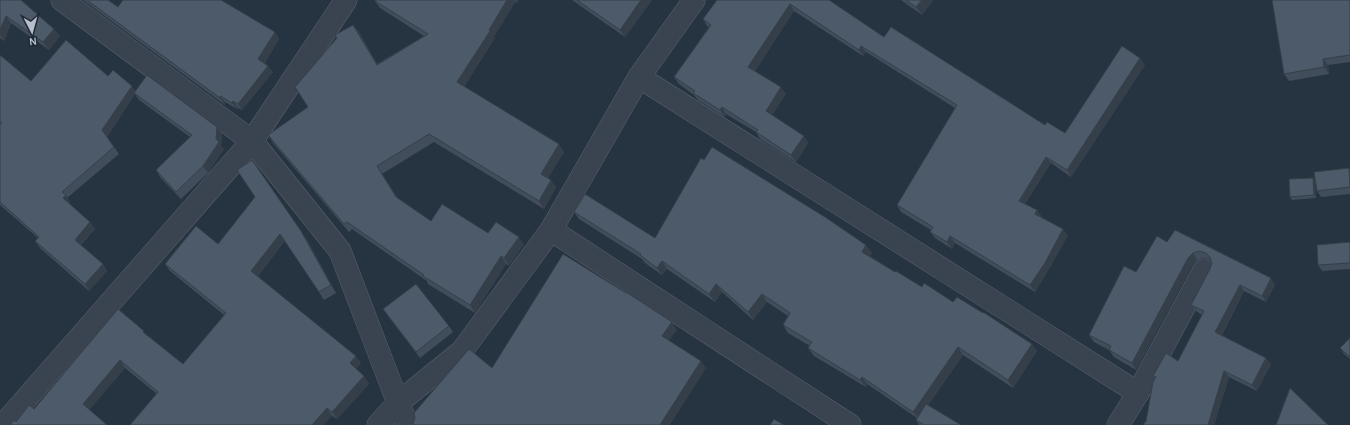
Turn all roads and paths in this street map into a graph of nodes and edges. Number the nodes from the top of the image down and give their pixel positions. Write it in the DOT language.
graph roads {
  1 [pos="62,0"];
  2 [pos="346,0"];
  3 [pos="694,0"];
  4 [pos="639,77"];
  5 [pos="252,141"];
  6 [pos="551,230"];
  7 [pos="1204,270"];
  8 [pos="1138,393"];
  9 [pos="398,403"];
  10 [pos="3,425"];
  11 [pos="378,425"];
  12 [pos="408,425"];
  13 [pos="850,425"];
  14 [pos="1118,425"];
  1 -- 5 [label="street"];
  2 -- 5 [label="street"];
  3 -- 4 [label="street"];
  4 -- 6 [label="street"];
  4 -- 8 [label="street"];
  5 -- 9 [label="street"];
  5 -- 10 [label="street"];
  6 -- 9 [label="street"];
  6 -- 13 [label="street"];
  7 -- 8 [label="street"];
  8 -- 14 [label="street"];
  9 -- 11 [label="street"];
  9 -- 12 [label="street"];
}
